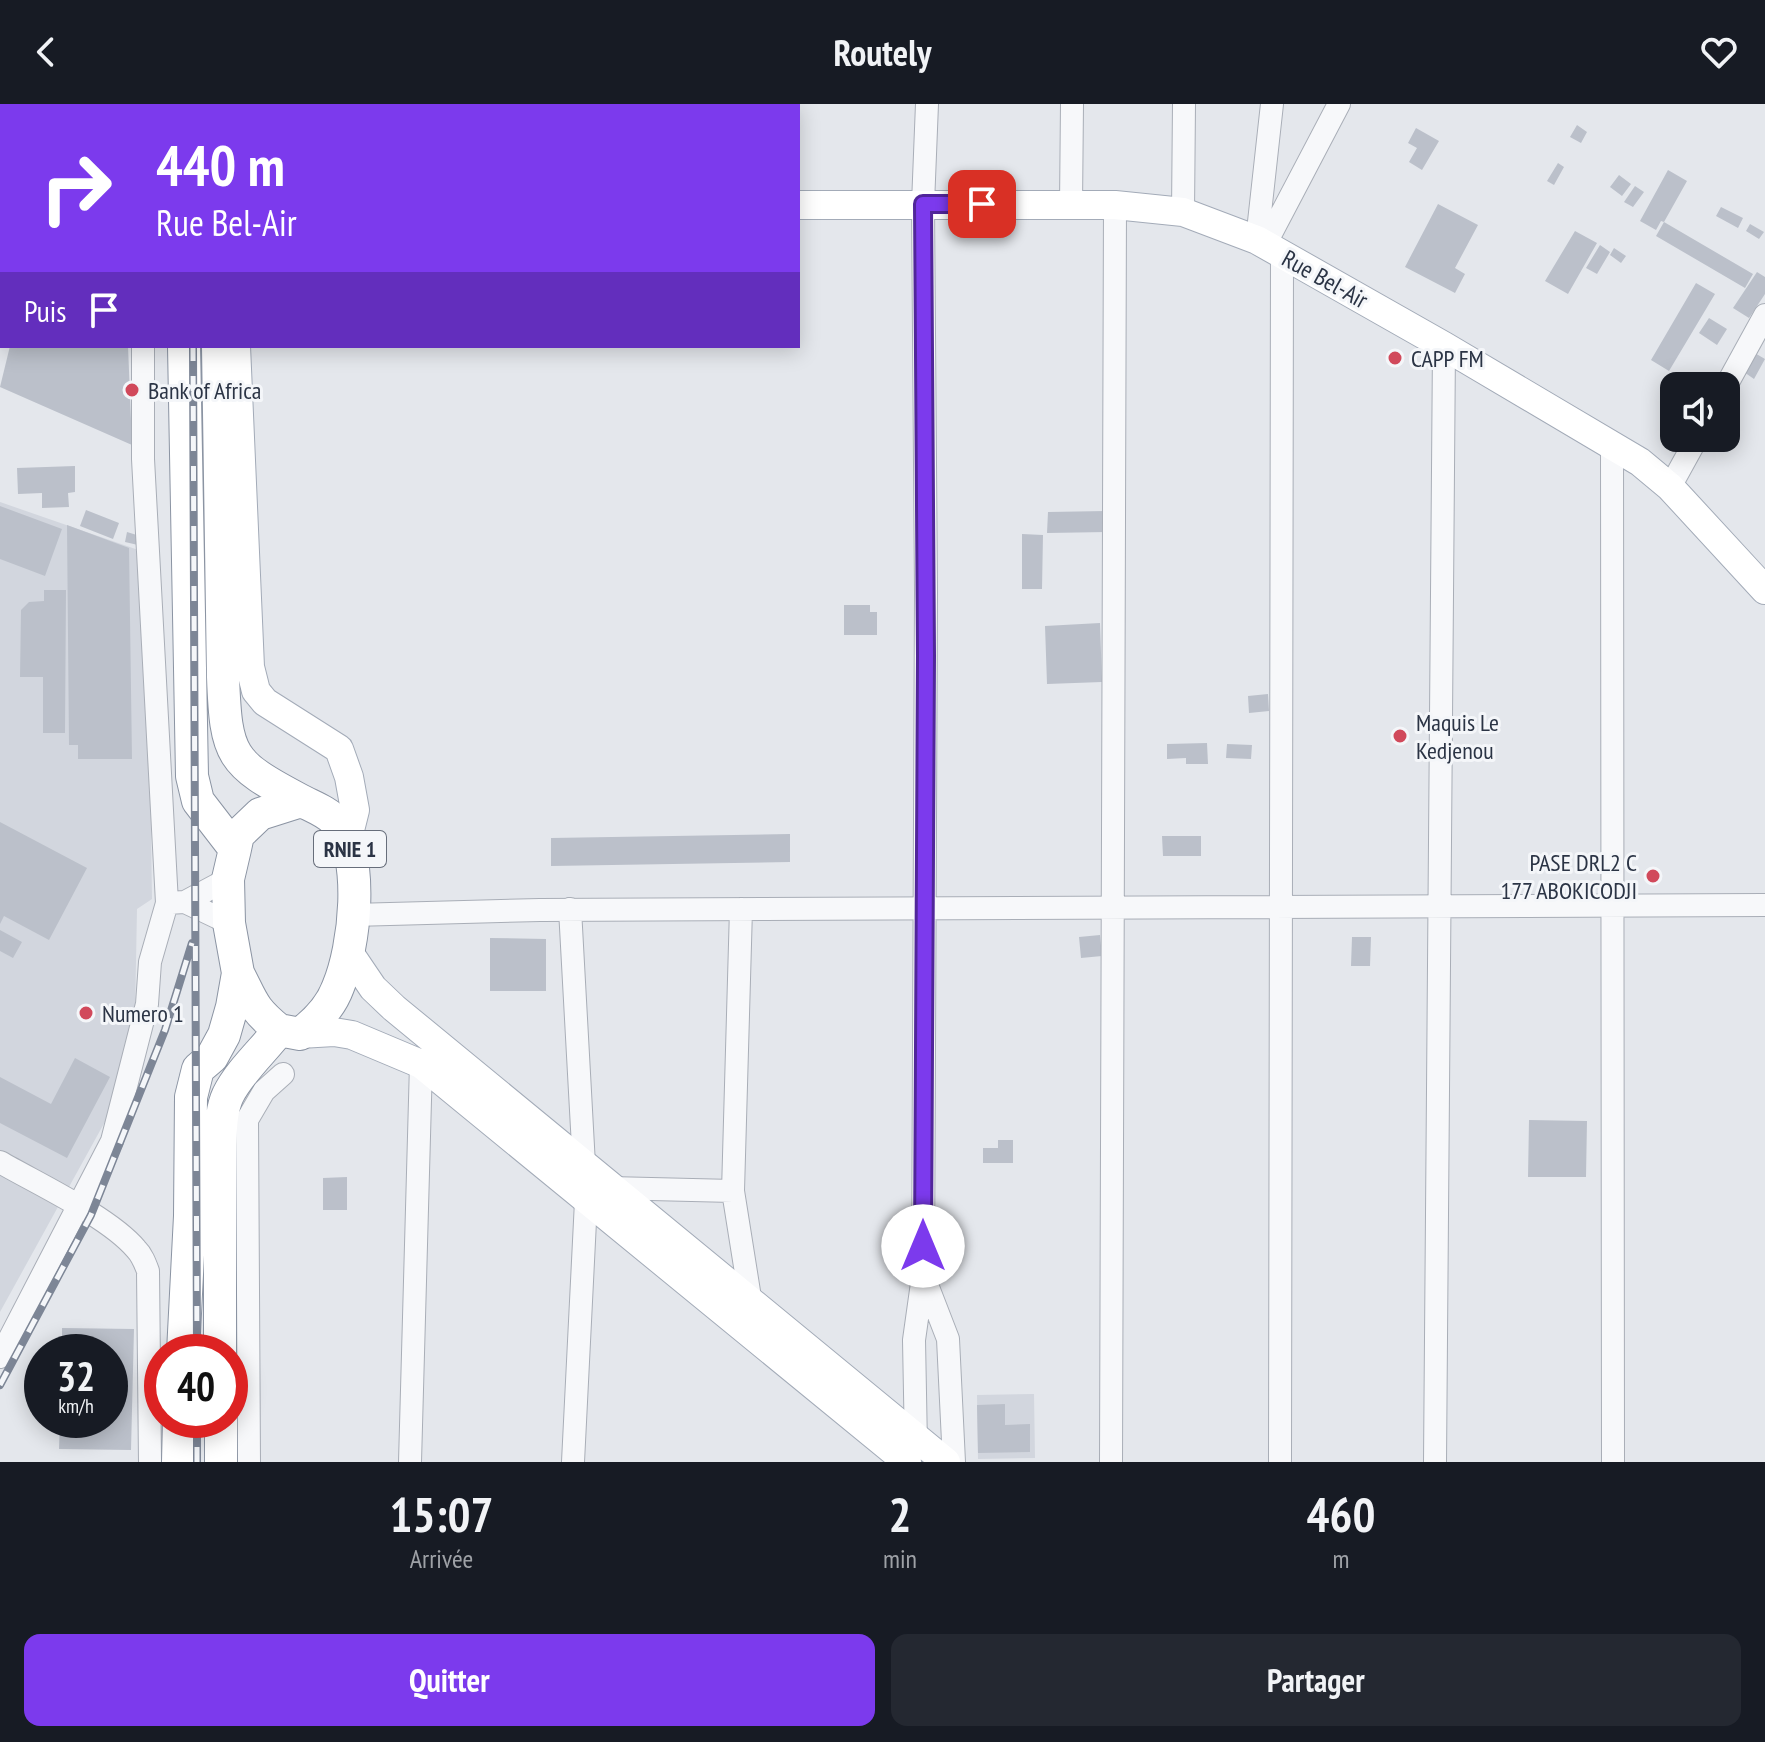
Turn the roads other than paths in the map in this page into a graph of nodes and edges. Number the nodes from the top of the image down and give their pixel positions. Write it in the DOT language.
graph roads {
  1 [pos="927,104"];
  2 [pos="1072,104"];
  3 [pos="1184,104"];
  4 [pos="1272,104"];
  5 [pos="1339,104"];
  6 [pos="923,204"];
  7 [pos="800,205"];
  8 [pos="1071,205"];
  9 [pos="1115,205"];
  10 [pos="1183,212"];
  11 [pos="1268,247"];
  12 [pos="1765,315"];
  13 [pos="1444,346"];
  14 [pos="143,348"];
  15 [pos="184,348"];
  16 [pos="218,348"];
  17 [pos="236,348"];
  18 [pos="1734,372"];
  19 [pos="1612,444"];
  20 [pos="1689,452"];
  21 [pos="1670,487"];
  22 [pos="1762,577"];
  23 [pos="339,749"];
  24 [pos="301,801"];
  25 [pos="348,838"];
  26 [pos="232,864"];
  27 [pos="176,902"];
  28 [pos="1613,905"];
  29 [pos="1765,905"];
  30 [pos="1440,906"];
  31 [pos="1114,907"];
  32 [pos="1281,907"];
  33 [pos="925,908"];
  34 [pos="570,909"];
  35 [pos="741,909"];
  36 [pos="353,915"];
  37 [pos="229,923"];
  38 [pos="348,951"];
  39 [pos="238,973"];
  40 [pos="289,1032"];
  41 [pos="421,1064"];
  42 [pos="283,1074"];
  43 [pos="0,1162"];
  44 [pos="584,1165"];
  45 [pos="733,1191"];
  46 [pos="598,1195"];
  47 [pos="80,1208"];
  48 [pos="923,1276"];
  49 [pos="751,1304"];
  50 [pos="184,1334"];
  51 [pos="220,1334"];
  52 [pos="0,1357"];
  53 [pos="179,1438"];
  54 [pos="221,1438"];
  55 [pos="913,1454"];
  56 [pos="150,1462"];
  57 [pos="178,1462"];
  58 [pos="221,1462"];
  59 [pos="249,1462"];
  60 [pos="410,1462"];
  61 [pos="573,1462"];
  62 [pos="946,1462"];
  63 [pos="954,1462"];
  64 [pos="1111,1462"];
  65 [pos="1280,1462"];
  66 [pos="1435,1462"];
  67 [pos="1613,1462"];
  1 -- 6 [label="street"];
  2 -- 8 [label="street"];
  3 -- 10 [label="street"];
  4 -- 11 [label="street"];
  5 -- 11 [label="street"];
  6 -- 7 [label="main road, Rue Bel-Air"];
  6 -- 8 [label="main road, Rue Bel-Air"];
  6 -- 33 [label="street"];
  8 -- 9 [label="main road, Rue Bel-Air"];
  9 -- 10 [label="main road, Rue Bel-Air"];
  9 -- 31 [label="street"];
  10 -- 11 [label="main road, Rue Bel-Air"];
  11 -- 13 [label="main road, Rue Bel-Air"];
  11 -- 32 [label="street"];
  12 -- 18 [label="street"];
  13 -- 19 [label="main road, Rue Bel-Air"];
  13 -- 30 [label="street"];
  14 -- 27 [label="street"];
  15 -- 26 [label="highway"];
  16 -- 24 [label="highway, RNIE 1"];
  17 -- 23 [label="main road"];
  19 -- 21 [label="main road, Rue Bel-Air"];
  19 -- 28 [label="street"];
  20 -- 21 [label="street"];
  21 -- 22 [label="main road, Rue Bel-Air"];
  23 -- 24 [label="main road"];
  23 -- 25 [label="main road"];
  24 -- 25 [label="highway, RNIE 1"];
  24 -- 26 [label="highway, RNIE 1"];
  25 -- 36 [label="highway, RNIE 1"];
  26 -- 27 [label="street"];
  26 -- 37 [label="highway"];
  27 -- 37 [label="street"];
  27 -- 47 [label="street"];
  28 -- 29 [label="street"];
  28 -- 30 [label="street"];
  28 -- 67 [label="street"];
  30 -- 32 [label="street"];
  30 -- 66 [label="street"];
  31 -- 32 [label="street"];
  31 -- 33 [label="street"];
  31 -- 64 [label="street"];
  32 -- 65 [label="street"];
  33 -- 35 [label="street"];
  33 -- 48 [label="street"];
  34 -- 35 [label="street"];
  34 -- 36 [label="street"];
  34 -- 44 [label="street"];
  35 -- 45 [label="street"];
  36 -- 38 [label="highway, RNIE 1"];
  37 -- 39 [label="highway"];
  38 -- 40 [label="highway, RNIE 1"];
  38 -- 44 [label="main road"];
  39 -- 40 [label="highway"];
  39 -- 50 [label="highway"];
  40 -- 41 [label="main road"];
  40 -- 51 [label="highway, RNIE 1"];
  41 -- 46 [label="main road"];
  41 -- 60 [label="street"];
  42 -- 59 [label="street"];
  43 -- 47 [label="street"];
  44 -- 46 [label="main road"];
  45 -- 46 [label="street"];
  45 -- 49 [label="street"];
  46 -- 49 [label="main road"];
  46 -- 55 [label="main road"];
  46 -- 61 [label="street"];
  47 -- 52 [label="street"];
  47 -- 56 [label="street"];
  48 -- 55 [label="street"];
  48 -- 63 [label="street"];
  49 -- 55 [label="main road"];
  53 -- 57 [label="highway"];
  54 -- 58 [label="highway"];
  55 -- 62 [label="main road"];
}
